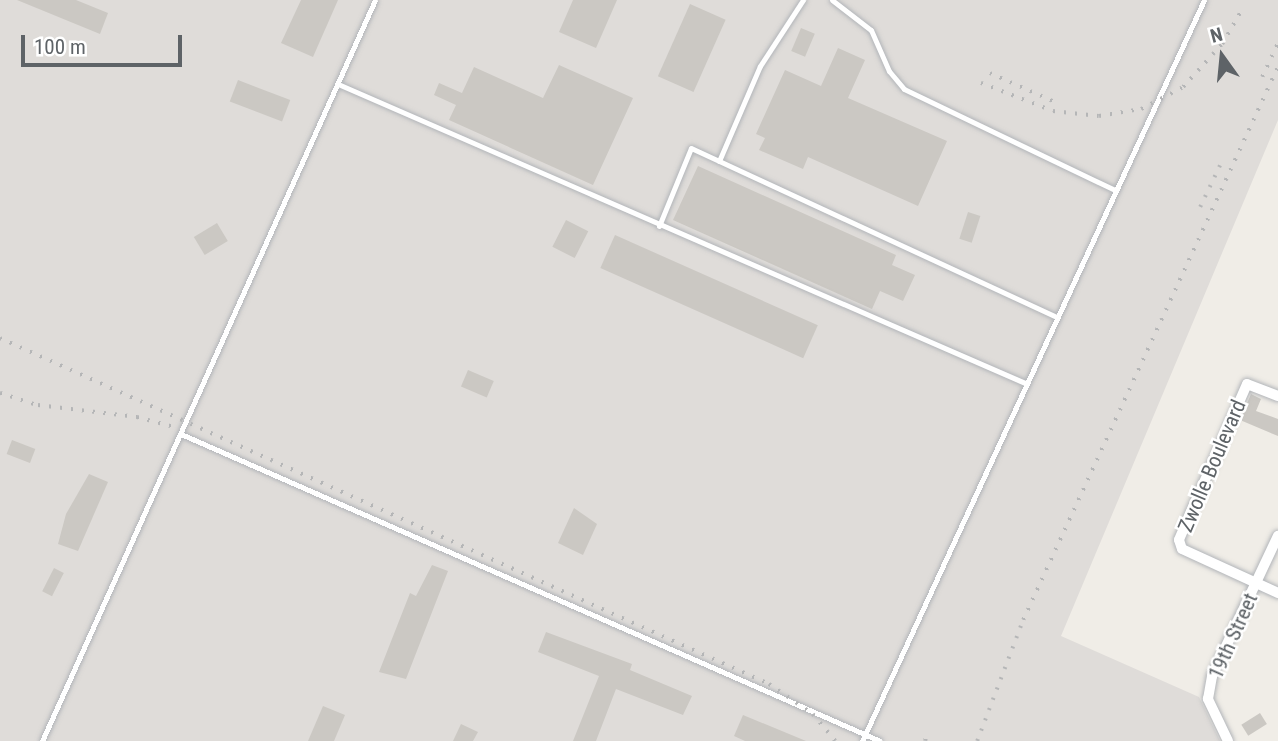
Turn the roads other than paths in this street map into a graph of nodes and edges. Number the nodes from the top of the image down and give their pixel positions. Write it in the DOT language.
graph roads {
  1 [pos="375,0"];
  2 [pos="803,0"];
  3 [pos="832,0"];
  4 [pos="1204,0"];
  5 [pos="338,84"];
  6 [pos="719,161"];
  7 [pos="1115,190"];
  8 [pos="659,226"];
  9 [pos="1055,316"];
  10 [pos="1025,383"];
  11 [pos="1278,396"];
  12 [pos="181,434"];
  13 [pos="1278,536"];
  14 [pos="1257,583"];
  15 [pos="1278,593"];
  16 [pos="863,739"];
  17 [pos="43,741"];
  18 [pos="880,741"];
  19 [pos="1228,741"];
  1 -- 5 [label="lane"];
  2 -- 6 [label="lane"];
  3 -- 7 [label="lane"];
  4 -- 7 [label="lane"];
  5 -- 8 [label="lane"];
  5 -- 12 [label="lane"];
  6 -- 8 [label="lane"];
  6 -- 9 [label="lane"];
  7 -- 9 [label="lane"];
  8 -- 10 [label="lane"];
  9 -- 10 [label="lane"];
  10 -- 16 [label="lane"];
  11 -- 14 [label="street, Zwolle Boulevard"];
  12 -- 16 [label="lane"];
  12 -- 17 [label="lane"];
  13 -- 14 [label="street, 19th Street"];
  14 -- 15 [label="street"];
  14 -- 19 [label="street, 19th Street"];
  16 -- 18 [label="lane"];
}
